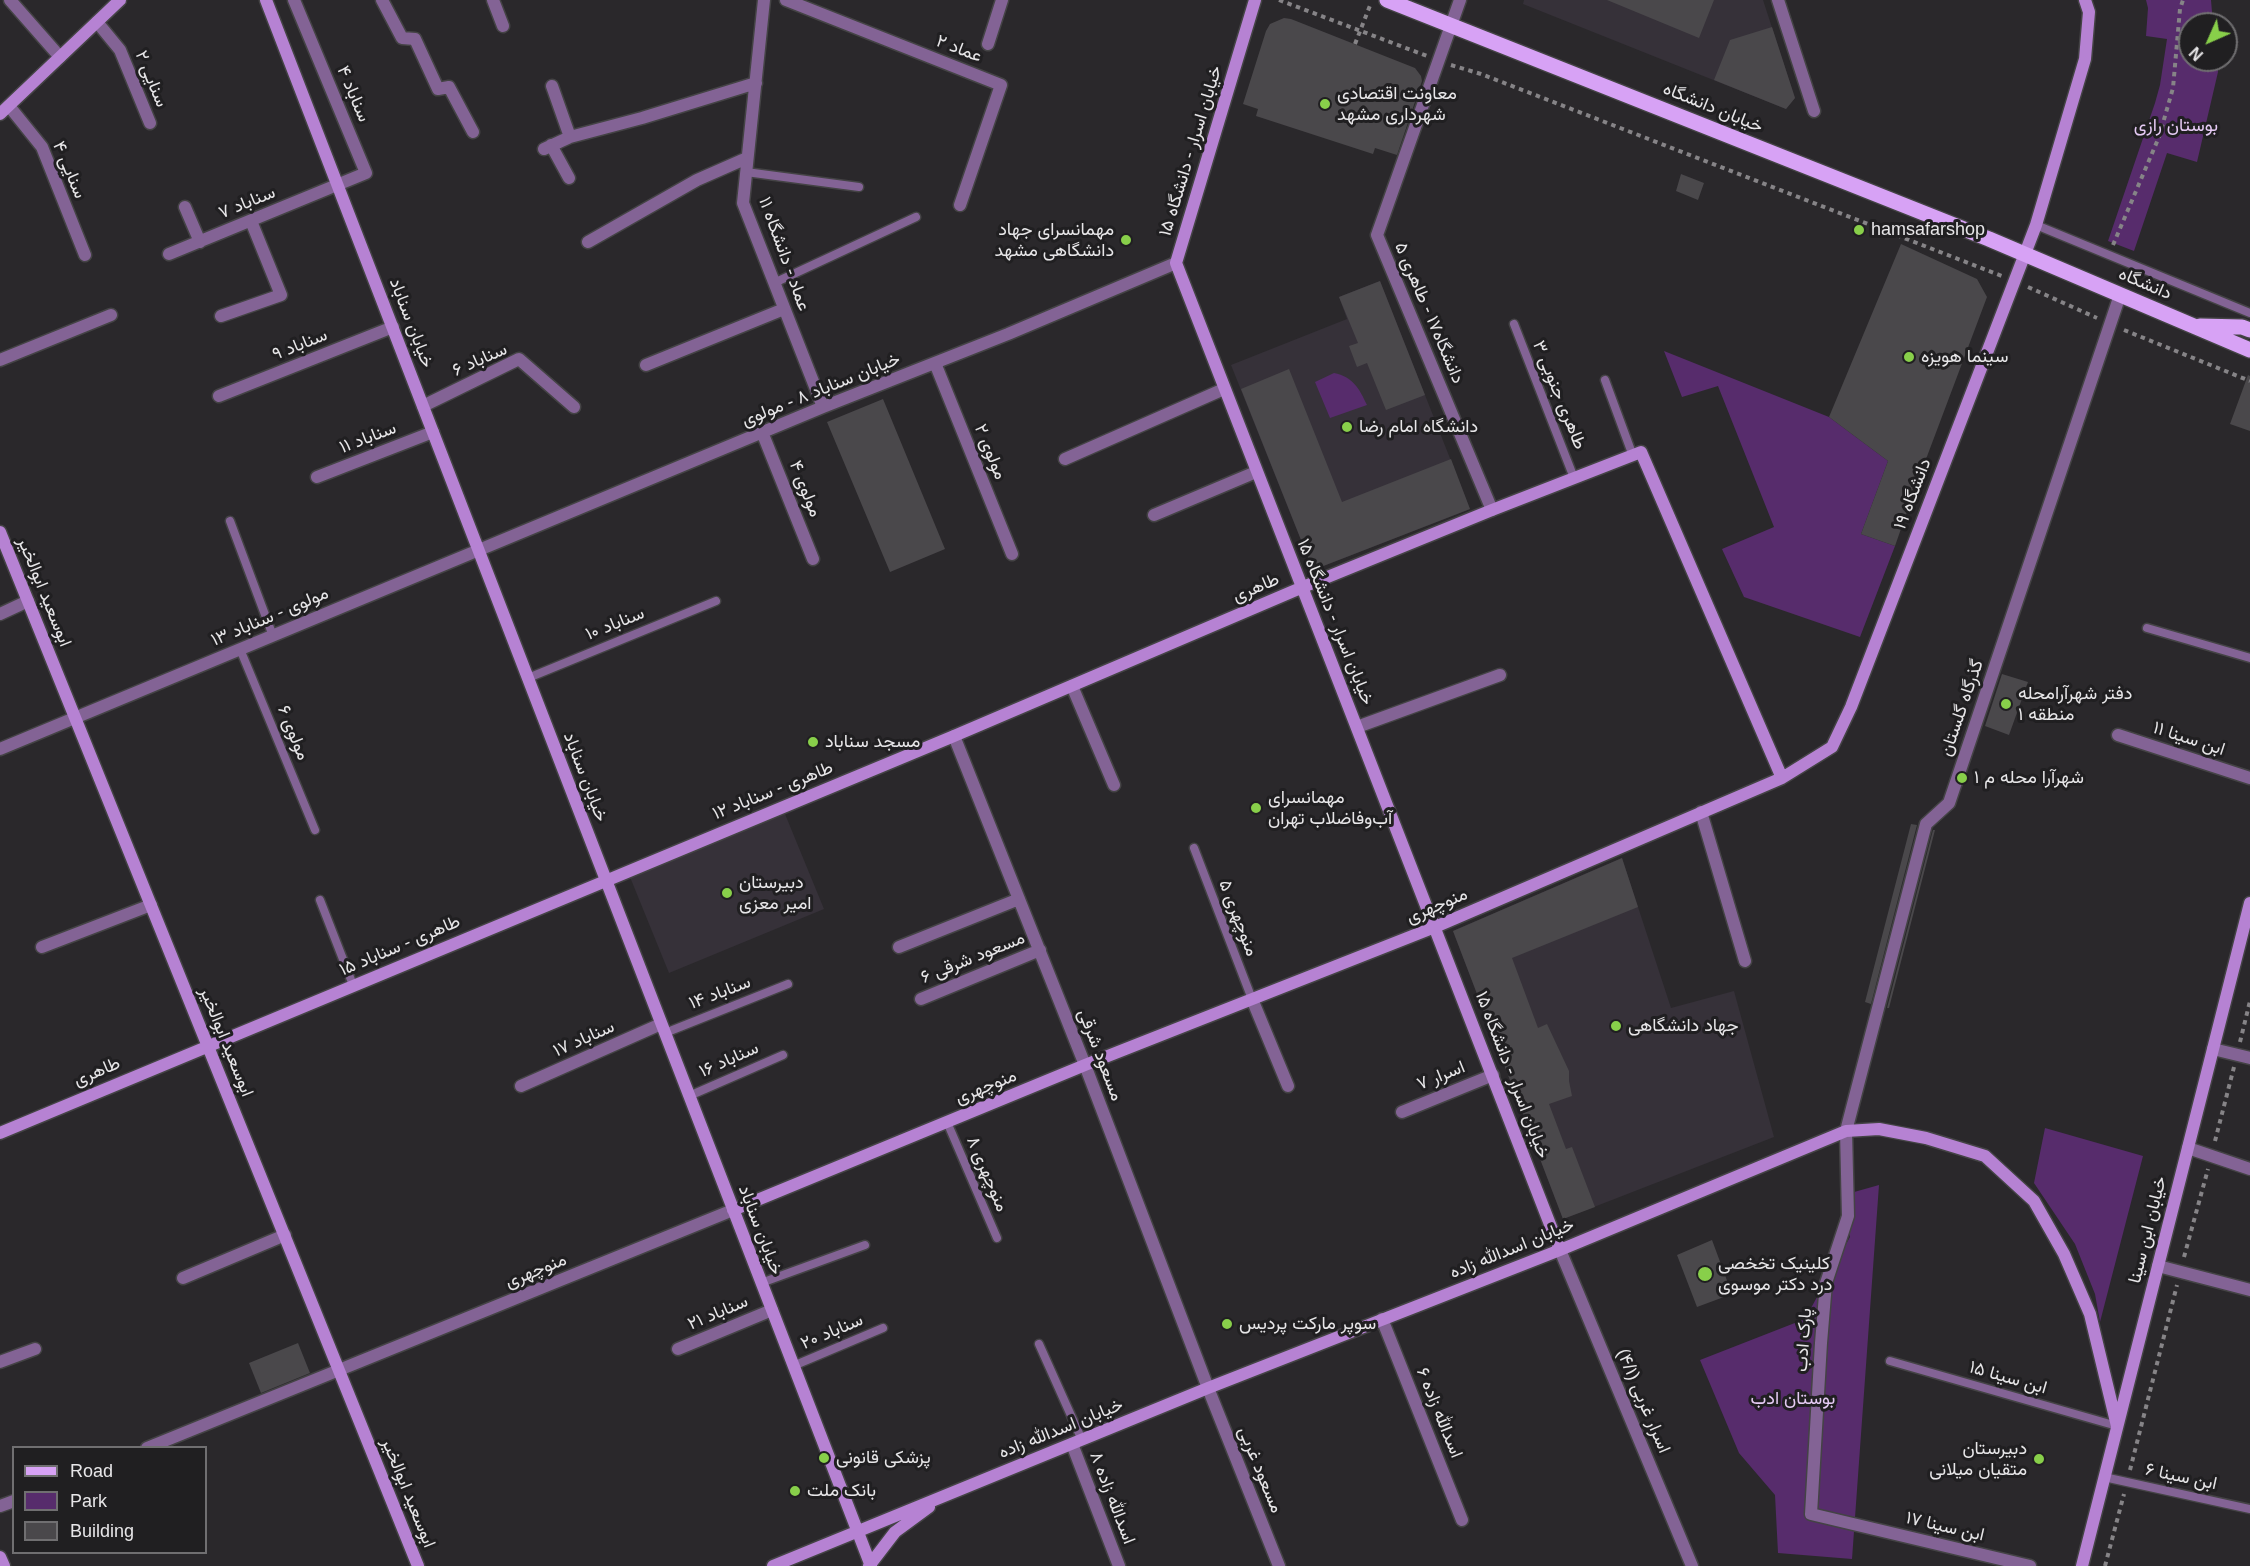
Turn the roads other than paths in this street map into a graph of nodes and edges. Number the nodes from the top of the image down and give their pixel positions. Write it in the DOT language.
graph roads {
  1 [pos="10,0"];
  2 [pos="120,0"];
  3 [pos="266,0"];
  4 [pos="294,0"];
  5 [pos="382,0"];
  6 [pos="494,0"];
  7 [pos="764,0"];
  8 [pos="786,0"];
  9 [pos="1002,0"];
  10 [pos="1255,0"];
  11 [pos="1387,0"];
  12 [pos="1460,0"];
  13 [pos="1778,0"];
  14 [pos="2085,0"];
  15 [pos="97,22"];
  16 [pos="1450,25"];
  17 [pos="503,26"];
  18 [pos="988,44"];
  19 [pos="60,57"];
  20 [pos="756,83"];
  21 [pos="552,86"];
  22 [pos="4,110"];
  23 [pos="1814,111"];
  24 [pos="150,123"];
  25 [pos="473,132"];
  26 [pos="570,137"];
  27 [pos="747,158"];
  28 [pos="746,172"];
  29 [pos="569,178"];
  30 [pos="338,185"];
  31 [pos="859,187"];
  32 [pos="960,205"];
  33 [pos="185,207"];
  34 [pos="916,217"];
  35 [pos="251,221"];
  36 [pos="2036,225"];
  37 [pos="200,242"];
  38 [pos="588,242"];
  39 [pos="169,254"];
  40 [pos="2025,254"];
  41 [pos="85,255"];
  42 [pos="1176,263"];
  43 [pos="774,283"];
  44 [pos="2120,295"];
  45 [pos="784,309"];
  46 [pos="2250,313"];
  47 [pos="111,315"];
  48 [pos="221,316"];
  49 [pos="1514,324"];
  50 [pos="2191,326"];
  51 [pos="393,327"];
  52 [pos="2250,330"];
  53 [pos="2250,350"];
  54 [pos="0,360"];
  55 [pos="935,363"];
  56 [pos="646,365"];
  57 [pos="1605,380"];
  58 [pos="1224,389"];
  59 [pos="219,396"];
  60 [pos="423,406"];
  61 [pos="574,407"];
  62 [pos="823,407"];
  63 [pos="433,432"];
  64 [pos="762,432"];
  65 [pos="1637,454"];
  66 [pos="1065,459"];
  67 [pos="1256,472"];
  68 [pos="316,477"];
  69 [pos="1574,478"];
  70 [pos="1492,510"];
  71 [pos="1154,516"];
  72 [pos="230,521"];
  73 [pos="0,532"];
  74 [pos="479,550"];
  75 [pos="1012,554"];
  76 [pos="813,559"];
  77 [pos="1303,587"];
  78 [pos="716,601"];
  79 [pos="28,602"];
  80 [pos="0,614"];
  81 [pos="2147,628"];
  82 [pos="273,636"];
  83 [pos="240,649"];
  84 [pos="2250,658"];
  85 [pos="1500,675"];
  86 [pos="528,678"];
  87 [pos="1072,686"];
  88 [pos="75,718"];
  89 [pos="1357,727"];
  90 [pos="2118,735"];
  91 [pos="954,736"];
  92 [pos="1832,747"];
  93 [pos="0,749"];
  94 [pos="1782,778"];
  95 [pos="2250,778"];
  96 [pos="1114,785"];
  97 [pos="1701,813"];
  98 [pos="315,830"];
  99 [pos="1194,848"];
  100 [pos="606,880"];
  101 [pos="1019,899"];
  102 [pos="320,900"];
  103 [pos="2250,903"];
  104 [pos="151,905"];
  105 [pos="2248,922"];
  106 [pos="1436,927"];
  107 [pos="42,946"];
  108 [pos="899,947"];
  109 [pos="1040,950"];
  110 [pos="1745,961"];
  111 [pos="788,984"];
  112 [pos="353,985"];
  113 [pos="921,999"];
  114 [pos="1252,999"];
  115 [pos="663,1028"];
  116 [pos="208,1045"];
  117 [pos="2213,1049"];
  118 [pos="783,1055"];
  119 [pos="2250,1058"];
  120 [pos="1085,1065"];
  121 [pos="1493,1075"];
  122 [pos="521,1086"];
  123 [pos="1288,1086"];
  124 [pos="689,1096"];
  125 [pos="1402,1112"];
  126 [pos="947,1122"];
  127 [pos="1846,1131"];
  128 [pos="0,1133"];
  129 [pos="2188,1148"];
  130 [pos="2250,1169"];
  131 [pos="733,1210"];
  132 [pos="285,1235"];
  133 [pos="997,1238"];
  134 [pos="866,1245"];
  135 [pos="1560,1250"];
  136 [pos="2158,1266"];
  137 [pos="183,1278"];
  138 [pos="761,1283"];
  139 [pos="2250,1290"];
  140 [pos="771,1310"];
  141 [pos="1382,1319"];
  142 [pos="883,1328"];
  143 [pos="1039,1344"];
  144 [pos="35,1349"];
  145 [pos="678,1349"];
  146 [pos="1890,1361"];
  147 [pos="0,1362"];
  148 [pos="793,1366"];
  149 [pos="339,1371"];
  150 [pos="1208,1388"];
  151 [pos="2117,1426"];
  152 [pos="1077,1442"];
  153 [pos="155,1446"];
  154 [pos="2104,1477"];
  155 [pos="947,1494"];
  156 [pos="2250,1509"];
  157 [pos="1462,1520"];
  158 [pos="1852,1524"];
  159 [pos="857,1532"];
  160 [pos="0,1557"];
  161 [pos="4,1566"];
  162 [pos="418,1566"];
  163 [pos="773,1566"];
  164 [pos="870,1566"];
  165 [pos="1119,1566"];
  166 [pos="1279,1566"];
  167 [pos="1692,1566"];
  168 [pos="2030,1566"];
  169 [pos="2082,1566"];
  1 -- 19 [label="street"];
  2 -- 15 [label="street"];
  3 -- 30 [label="street, خیابان سناباد"];
  4 -- 30 [label="street, سناباد ۴"];
  5 -- 25 [label="street"];
  6 -- 17 [label="street"];
  7 -- 20 [label="street, عماد - دانشگاه ۱۱"];
  8 -- 32 [label="street, عماد ۲"];
  9 -- 18 [label="street"];
  10 -- 42 [label="street, خیابان اسرار - دانشگاه ۱۵"];
  11 -- 16 [label="main road, خیابان دانشگاه"];
  12 -- 16 [label="street, دانشگاه۱۷ - طاهری ۵"];
  13 -- 23 [label="street"];
  14 -- 36 [label="street, دانشگاه ۱۹"];
  15 -- 19 [label="street"];
  15 -- 24 [label="street, سنایی ۲"];
  16 -- 40 [label="main road, خیابان دانشگاه"];
  16 -- 70 [label="street, دانشگاه۱۷ - طاهری ۵"];
  19 -- 22 [label="street"];
  20 -- 26 [label="street"];
  20 -- 27 [label="street, عماد - دانشگاه ۱۱"];
  21 -- 26 [label="street"];
  22 -- 41 [label="street, سنایی ۴"];
  26 -- 29 [label="street"];
  27 -- 28 [label="street, عماد - دانشگاه ۱۱"];
  27 -- 38 [label="street"];
  28 -- 31 [label="lane"];
  28 -- 43 [label="street, عماد - دانشگاه ۱۱"];
  30 -- 35 [label="street, سناباد ۷"];
  30 -- 51 [label="street, خیابان سناباد"];
  33 -- 37 [label="street"];
  34 -- 43 [label="lane"];
  35 -- 37 [label="street, سناباد ۷"];
  35 -- 48 [label="street"];
  36 -- 40 [label="street, دانشگاه ۱۹"];
  36 -- 46 [label="lane"];
  37 -- 39 [label="street, سناباد ۷"];
  40 -- 44 [label="main road, دانشگاه"];
  40 -- 92 [label="street, دانشگاه ۱۹"];
  42 -- 55 [label="street, خیابان سناباد ۸ - مولوی"];
  42 -- 58 [label="street, خیابان اسرار - دانشگاه ۱۵"];
  43 -- 45 [label="street, عماد - دانشگاه ۱۱"];
  44 -- 50 [label="main road, دانشگاه"];
  44 -- 127 [label="street, گذرگاه گلستان"];
  45 -- 56 [label="street"];
  45 -- 62 [label="street, عماد - دانشگاه ۱۱"];
  47 -- 54 [label="street"];
  49 -- 69 [label="lane, طاهری جنوبی ۳"];
  50 -- 52 [label="main road"];
  50 -- 53 [label="main road, دانشگاه"];
  51 -- 59 [label="street, سناباد ۹"];
  51 -- 60 [label="street, خیابان سناباد"];
  55 -- 62 [label="street, خیابان سناباد ۸ - مولوی"];
  55 -- 75 [label="street, مولوی ۲"];
  57 -- 65 [label="lane"];
  58 -- 66 [label="street"];
  58 -- 67 [label="street, خیابان اسرار - دانشگاه ۱۵"];
  60 -- 61 [label="street, سناباد ۶"];
  60 -- 63 [label="street, خیابان سناباد"];
  62 -- 64 [label="street, خیابان سناباد ۸ - مولوی"];
  63 -- 68 [label="street, سناباد ۱۱"];
  63 -- 74 [label="street, خیابان سناباد"];
  64 -- 74 [label="street, خیابان سناباد ۸ - مولوی"];
  64 -- 76 [label="street, مولوی ۴"];
  65 -- 69 [label="street, طاهری"];
  65 -- 94 [label="street"];
  67 -- 71 [label="street"];
  67 -- 77 [label="street, خیابان اسرار - دانشگاه ۱۵"];
  69 -- 70 [label="street, طاهری"];
  70 -- 77 [label="street, طاهری"];
  72 -- 82 [label="lane"];
  73 -- 79 [label="street, ابوسعید ابوالخیر"];
  74 -- 82 [label="street, مولوی - سناباد ۱۳"];
  74 -- 86 [label="street, خیابان سناباد"];
  77 -- 87 [label="street, طاهری"];
  77 -- 89 [label="street, خیابان اسرار - دانشگاه ۱۵"];
  78 -- 86 [label="lane, سناباد ۱۰"];
  79 -- 80 [label="street"];
  79 -- 88 [label="street, ابوسعید ابوالخیر"];
  81 -- 84 [label="lane"];
  82 -- 83 [label="street, مولوی - سناباد ۱۳"];
  83 -- 88 [label="street, مولوی - سناباد ۱۳"];
  83 -- 98 [label="lane, مولوی ۶"];
  85 -- 89 [label="street"];
  86 -- 100 [label="street, خیابان سناباد"];
  87 -- 91 [label="street, طاهری"];
  87 -- 96 [label="street"];
  88 -- 93 [label="street, مولوی - سناباد ۱۳"];
  88 -- 104 [label="street, ابوسعید ابوالخیر"];
  89 -- 106 [label="street, خیابان اسرار - دانشگاه ۱۵"];
  90 -- 95 [label="street, ابن سینا ۱۱"];
  91 -- 100 [label="street, طاهری - سناباد ۱۲"];
  91 -- 101 [label="street, مسعود شرقی"];
  92 -- 94 [label="street, منوچهری"];
  94 -- 97 [label="street, منوچهری"];
  97 -- 106 [label="street, منوچهری"];
  97 -- 110 [label="street"];
  99 -- 114 [label="lane, منوچهری ۵"];
  100 -- 112 [label="street, طاهری - سناباد ۱۵"];
  100 -- 115 [label="street, خیابان سناباد"];
  101 -- 108 [label="street"];
  101 -- 109 [label="street, مسعود شرقی"];
  102 -- 112 [label="lane"];
  103 -- 105 [label="street, خیابان ابن سینا"];
  104 -- 107 [label="street"];
  104 -- 116 [label="street, ابوسعید ابوالخیر"];
  105 -- 117 [label="street, خیابان ابن سینا"];
  106 -- 114 [label="street, منوچهری"];
  106 -- 121 [label="street, خیابان اسرار - دانشگاه ۱۵"];
  109 -- 113 [label="street, مسعود شرقی ۶"];
  109 -- 120 [label="street, مسعود شرقی"];
  111 -- 115 [label="lane, سناباد ۱۴"];
  112 -- 116 [label="street, طاهری - سناباد ۱۵"];
  114 -- 120 [label="street, منوچهری"];
  114 -- 123 [label="street"];
  115 -- 122 [label="street, سناباد ۱۷"];
  115 -- 124 [label="street, خیابان سناباد"];
  116 -- 128 [label="street, طاهری"];
  116 -- 132 [label="street, ابوسعید ابوالخیر"];
  117 -- 119 [label="street"];
  117 -- 129 [label="street, خیابان ابن سینا"];
  118 -- 124 [label="lane, سناباد ۱۶"];
  120 -- 126 [label="street, منوچهری"];
  120 -- 150 [label="street, مسعود شرقی"];
  121 -- 125 [label="street, اسرار ۷"];
  121 -- 135 [label="street, خیابان اسرار - دانشگاه ۱۵"];
  124 -- 131 [label="street, خیابان سناباد"];
  126 -- 131 [label="street, منوچهری"];
  126 -- 133 [label="lane, منوچهری ۸"];
  127 -- 135 [label="street, خیابان اسدالله زاده"];
  127 -- 151 [label="street, خیابان اسدالله زاده"];
  127 -- 158 [label="street, پارک ادب"];
  129 -- 130 [label="street"];
  129 -- 136 [label="street, خیابان ابن سینا"];
  131 -- 138 [label="street, خیابان سناباد"];
  131 -- 149 [label="street, منوچهری"];
  132 -- 137 [label="street"];
  132 -- 149 [label="street, ابوسعید ابوالخیر"];
  134 -- 138 [label="lane"];
  135 -- 141 [label="street, خیابان اسدالله زاده"];
  135 -- 167 [label="street, اسرار غربی (۴/۱)"];
  136 -- 139 [label="street"];
  136 -- 151 [label="street, خیابان ابن سینا"];
  138 -- 140 [label="street, خیابان سناباد"];
  140 -- 145 [label="street, سناباد ۲۱"];
  140 -- 148 [label="street, خیابان سناباد"];
  141 -- 150 [label="street, خیابان اسدالله زاده"];
  141 -- 157 [label="street, اسدالله زاده ۶"];
  142 -- 148 [label="lane, سناباد ۲۰"];
  143 -- 152 [label="lane"];
  144 -- 147 [label="street"];
  146 -- 151 [label="lane, ابن سینا ۱۵"];
  148 -- 159 [label="street, خیابان سناباد"];
  149 -- 153 [label="street, منوچهری"];
  149 -- 162 [label="street, ابوسعید ابوالخیر"];
  150 -- 152 [label="street, خیابان اسدالله زاده"];
  150 -- 166 [label="street, مسعود غربی"];
  151 -- 154 [label="street, خیابان ابن سینا"];
  152 -- 155 [label="street, خیابان اسدالله زاده"];
  152 -- 165 [label="street, اسدالله زاده ۸"];
  154 -- 156 [label="lane, ابن سینا ۶"];
  154 -- 169 [label="street, خیابان ابن سینا"];
  155 -- 159 [label="street, خیابان اسدالله زاده"];
  155 -- 164 [label="street"];
  158 -- 168 [label="street, ابن سینا ۱۷"];
  159 -- 163 [label="street, خیابان اسدالله زاده"];
  159 -- 164 [label="street, خیابان سناباد"];
  160 -- 161 [label="street"];
}
